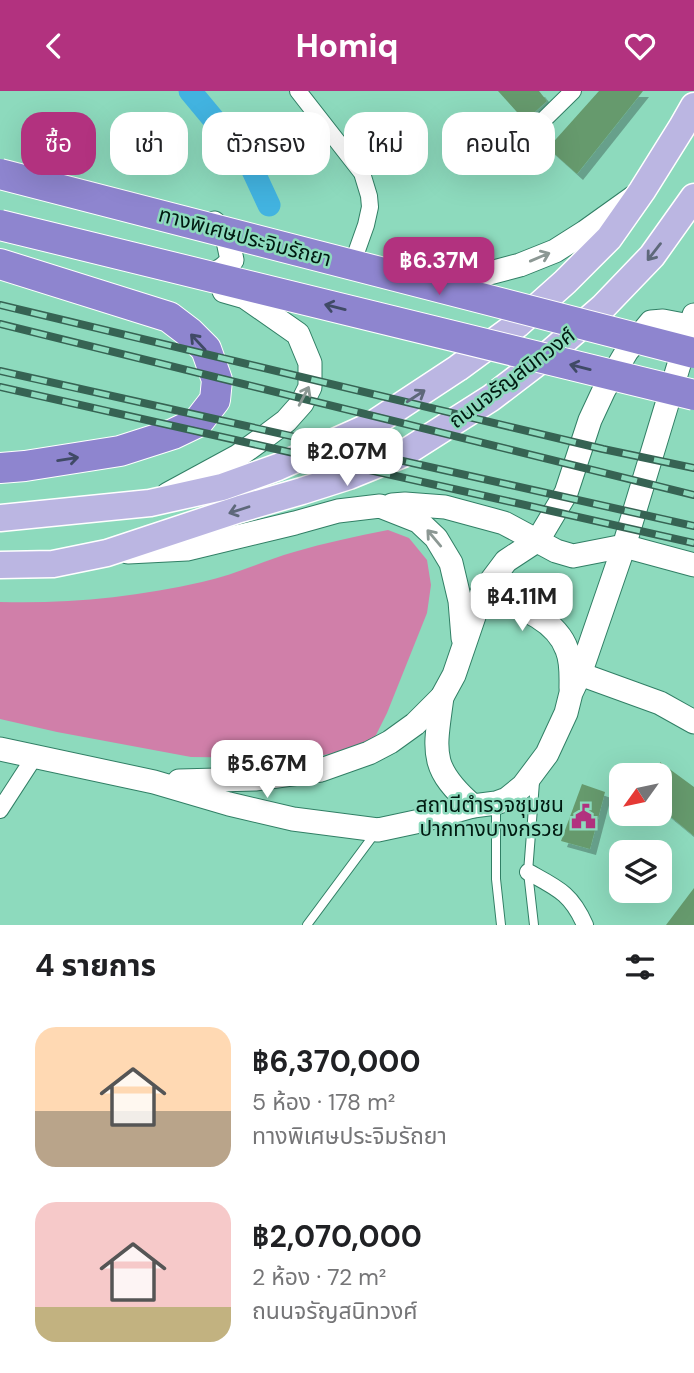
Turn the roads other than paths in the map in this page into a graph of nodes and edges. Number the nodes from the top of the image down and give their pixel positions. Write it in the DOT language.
graph roads {
  1 [pos="298,91"];
  2 [pos="573,91"];
  3 [pos="694,106"];
  4 [pos="552,112"];
  5 [pos="0,165"];
  6 [pos="0,174"];
  7 [pos="642,191"];
  8 [pos="694,197"];
  9 [pos="212,221"];
  10 [pos="0,225"];
  11 [pos="0,232"];
  12 [pos="355,256"];
  13 [pos="0,264"];
  14 [pos="167,273"];
  15 [pos="693,331"];
  16 [pos="694,395"];
  17 [pos="694,409"];
  18 [pos="660,424"];
  19 [pos="0,468"];
  20 [pos="150,503"];
  21 [pos="380,506"];
  22 [pos="0,518"];
  23 [pos="538,540"];
  24 [pos="624,546"];
  25 [pos="107,553"];
  26 [pos="0,565"];
  27 [pos="694,565"];
  28 [pos="482,593"];
  29 [pos="464,648"];
  30 [pos="575,684"];
  31 [pos="442,697"];
  32 [pos="694,722"];
  33 [pos="1,753"];
  34 [pos="35,756"];
  35 [pos="536,771"];
  36 [pos="154,782"];
  37 [pos="496,803"];
  38 [pos="472,806"];
  39 [pos="0,810"];
  40 [pos="378,829"];
  41 [pos="528,872"];
  42 [pos="577,909"];
  43 [pos="307,925"];
  44 [pos="501,925"];
  45 [pos="534,925"];
  46 [pos="573,925"];
  47 [pos="586,925"];
  1 -- 12 [label="street"];
  2 -- 4 [label="street"];
  3 -- 7 [label="main road, ถนนจรัญสนิทวงศ์"];
  5 -- 9 [label="main road, ถนนจรัญสนิทวงศ์"];
  6 -- 15 [label="highway, ทางพิเศษประจิมรัถยา, bridge"];
  12 -- 7 [label="main road, ถนนจรัญสนิทวงศ์, one-way"];
  20 -- 7 [label="main road, ถนนจรัญสนิทวงศ์, one-way"];
  8 -- 25 [label="main road, ถนนจรัญสนิทวงศ์, one-way"];
  9 -- 12 [label="main road, ถนนจรัญสนิทวงศ์"];
  9 -- 14 [label="main road"];
  16 -- 10 [label="highway, one-way, bridge"];
  11 -- 14 [label="main road, ถนนจรัญสนิทวงศ์"];
  19 -- 13 [label="highway, one-way"];
  20 -- 14 [label="main road, ถนนจรัญสนิทวงศ์, one-way"];
  15 -- 18 [label="main road"];
  15 -- 23 [label="main road"];
  17 -- 18 [label="main road"];
  18 -- 24 [label="main road"];
  20 -- 22 [label="main road, ถนนจรัญสนิทวงศ์"];
  21 -- 23 [label="main road"];
  21 -- 25 [label="main road"];
  29 -- 21 [label="main road, one-way"];
  23 -- 24 [label="main road"];
  23 -- 28 [label="main road"];
  24 -- 27 [label="main road"];
  24 -- 30 [label="main road"];
  25 -- 26 [label="main road, ถนนจรัญสนิทวงศ์"];
  28 -- 29 [label="main road"];
  28 -- 30 [label="main road"];
  29 -- 31 [label="main road"];
  30 -- 32 [label="main road"];
  30 -- 35 [label="main road"];
  31 -- 36 [label="main road"];
  31 -- 38 [label="main road"];
  33 -- 34 [label="main road"];
  34 -- 36 [label="main road"];
  34 -- 39 [label="street"];
  35 -- 37 [label="main road"];
  35 -- 41 [label="lane"];
  36 -- 40 [label="main road"];
  37 -- 38 [label="main road"];
  37 -- 44 [label="lane"];
  38 -- 40 [label="main road"];
  40 -- 43 [label="lane"];
  41 -- 42 [label="street"];
  41 -- 45 [label="lane"];
  42 -- 46 [label="lane"];
  42 -- 47 [label="street"];
}
